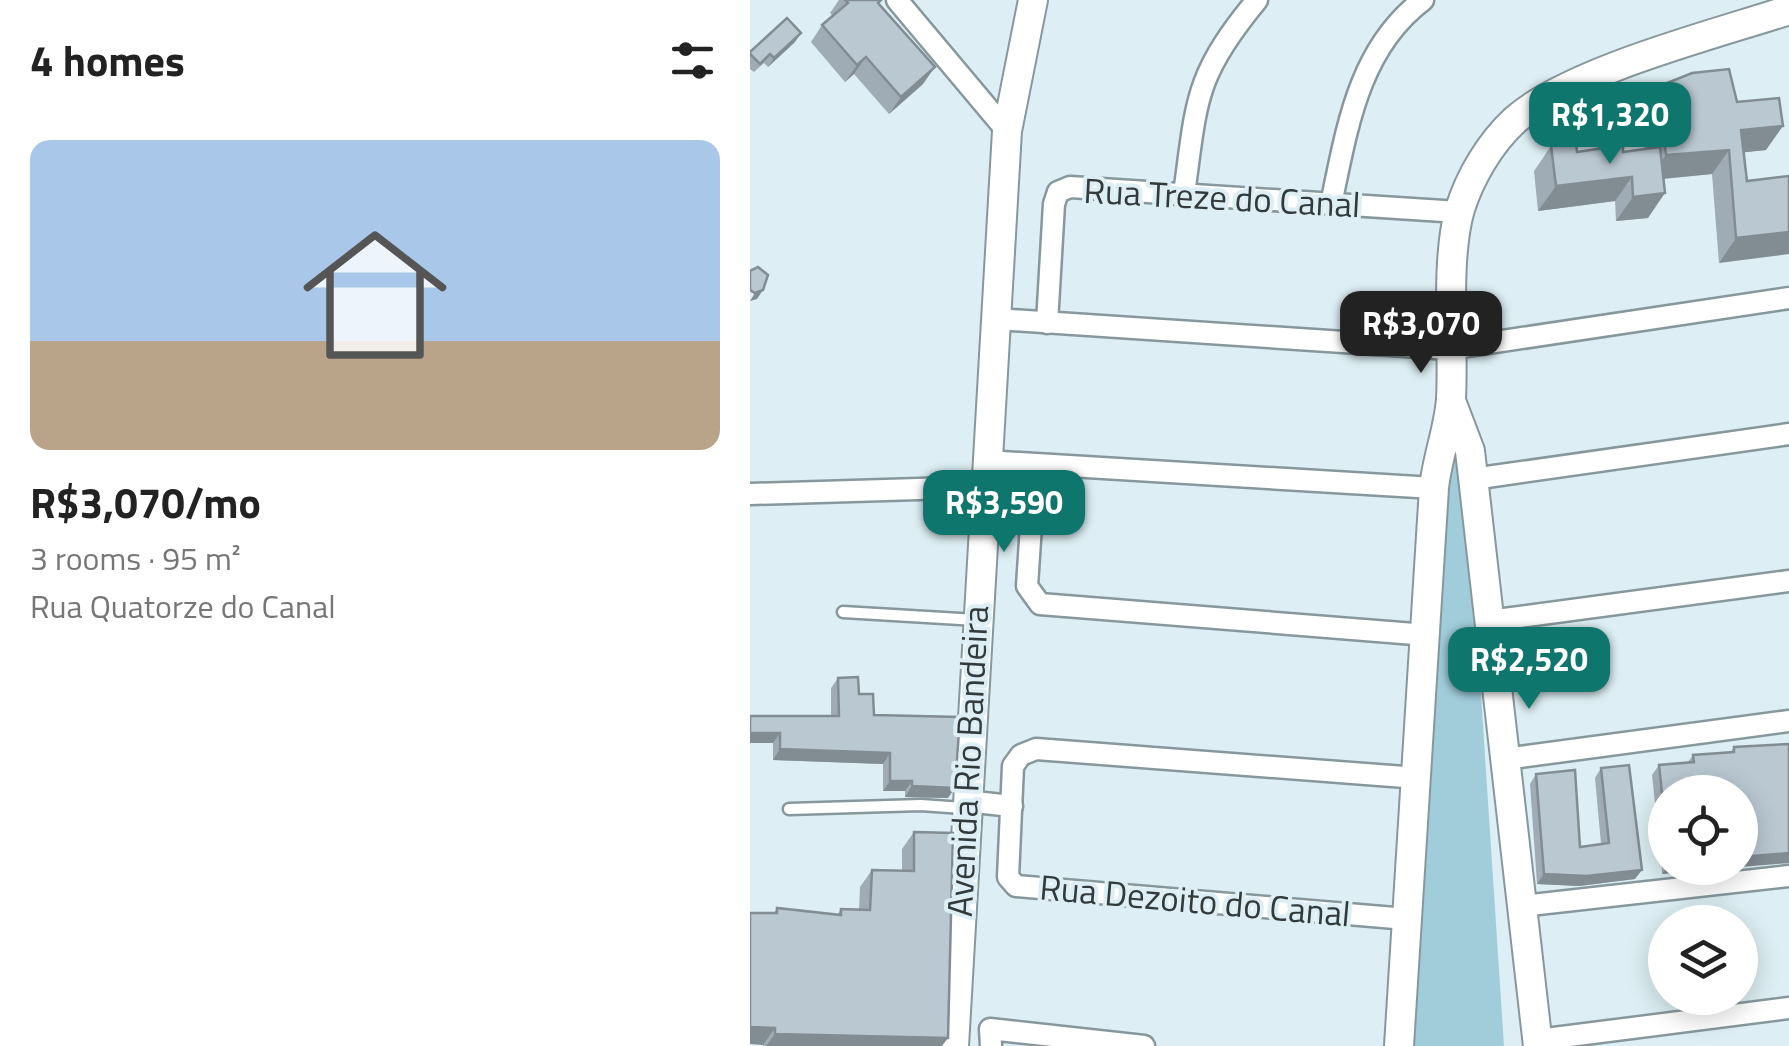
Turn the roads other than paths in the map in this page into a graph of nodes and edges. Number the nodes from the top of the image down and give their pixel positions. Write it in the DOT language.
graph roads {
  1 [pos="898,0"];
  2 [pos="1033,0"];
  3 [pos="1257,0"];
  4 [pos="1423,0"];
  5 [pos="1789,10"];
  6 [pos="1007,131"];
  7 [pos="1184,194"];
  8 [pos="1332,204"];
  9 [pos="1459,212"];
  10 [pos="1789,298"];
  11 [pos="996,319"];
  12 [pos="1048,323"];
  13 [pos="1449,349"];
  14 [pos="1451,401"];
  15 [pos="1789,434"];
  16 [pos="1035,465"];
  17 [pos="985,474"];
  18 [pos="1473,479"];
  19 [pos="1434,488"];
  20 [pos="750,494"];
  21 [pos="1478,518"];
  22 [pos="1433,521"];
  23 [pos="1789,582"];
  24 [pos="843,612"];
  25 [pos="976,620"];
  26 [pos="1490,621"];
  27 [pos="1428,634"];
  28 [pos="1789,721"];
  29 [pos="1505,759"];
  30 [pos="1418,778"];
  31 [pos="965,805"];
  32 [pos="1012,806"];
  33 [pos="790,809"];
  34 [pos="1789,876"];
  35 [pos="1522,906"];
  36 [pos="1407,919"];
  37 [pos="1789,1008"];
  38 [pos="1538,1043"];
  39 [pos="954,1046"];
  40 [pos="992,1046"];
  41 [pos="1144,1046"];
  42 [pos="1400,1046"];
  1 -- 6 [label="street"];
  2 -- 6 [label="street, Avenida Rio Bandeira"];
  3 -- 7 [label="street"];
  4 -- 8 [label="street"];
  5 -- 9 [label="street"];
  6 -- 11 [label="street, Avenida Rio Bandeira"];
  7 -- 8 [label="street, Rua Treze do Canal"];
  7 -- 12 [label="street, Rua Treze do Canal"];
  8 -- 9 [label="street, Rua Treze do Canal"];
  9 -- 13 [label="street"];
  10 -- 13 [label="street"];
  11 -- 12 [label="street"];
  11 -- 17 [label="street, Avenida Rio Bandeira"];
  12 -- 13 [label="street"];
  13 -- 14 [label="street"];
  14 -- 18 [label="street"];
  14 -- 19 [label="street"];
  15 -- 18 [label="street"];
  16 -- 17 [label="street"];
  16 -- 19 [label="street"];
  16 -- 27 [label="street"];
  17 -- 20 [label="street"];
  17 -- 25 [label="street, Avenida Rio Bandeira"];
  18 -- 21 [label="street"];
  19 -- 22 [label="street"];
  21 -- 22 [label="street"];
  21 -- 26 [label="street"];
  22 -- 27 [label="street"];
  23 -- 26 [label="street"];
  24 -- 25 [label="lane"];
  25 -- 31 [label="street, Avenida Rio Bandeira"];
  26 -- 29 [label="street"];
  27 -- 30 [label="street"];
  28 -- 29 [label="street"];
  29 -- 35 [label="street"];
  30 -- 32 [label="street, Rua Dezoito do Canal"];
  30 -- 36 [label="street"];
  31 -- 32 [label="street"];
  31 -- 33 [label="lane"];
  31 -- 39 [label="street, Avenida Rio Bandeira"];
  32 -- 36 [label="street, Rua Dezoito do Canal"];
  34 -- 35 [label="street"];
  35 -- 38 [label="street"];
  36 -- 42 [label="street"];
  37 -- 38 [label="street"];
  40 -- 41 [label="street"];
}
